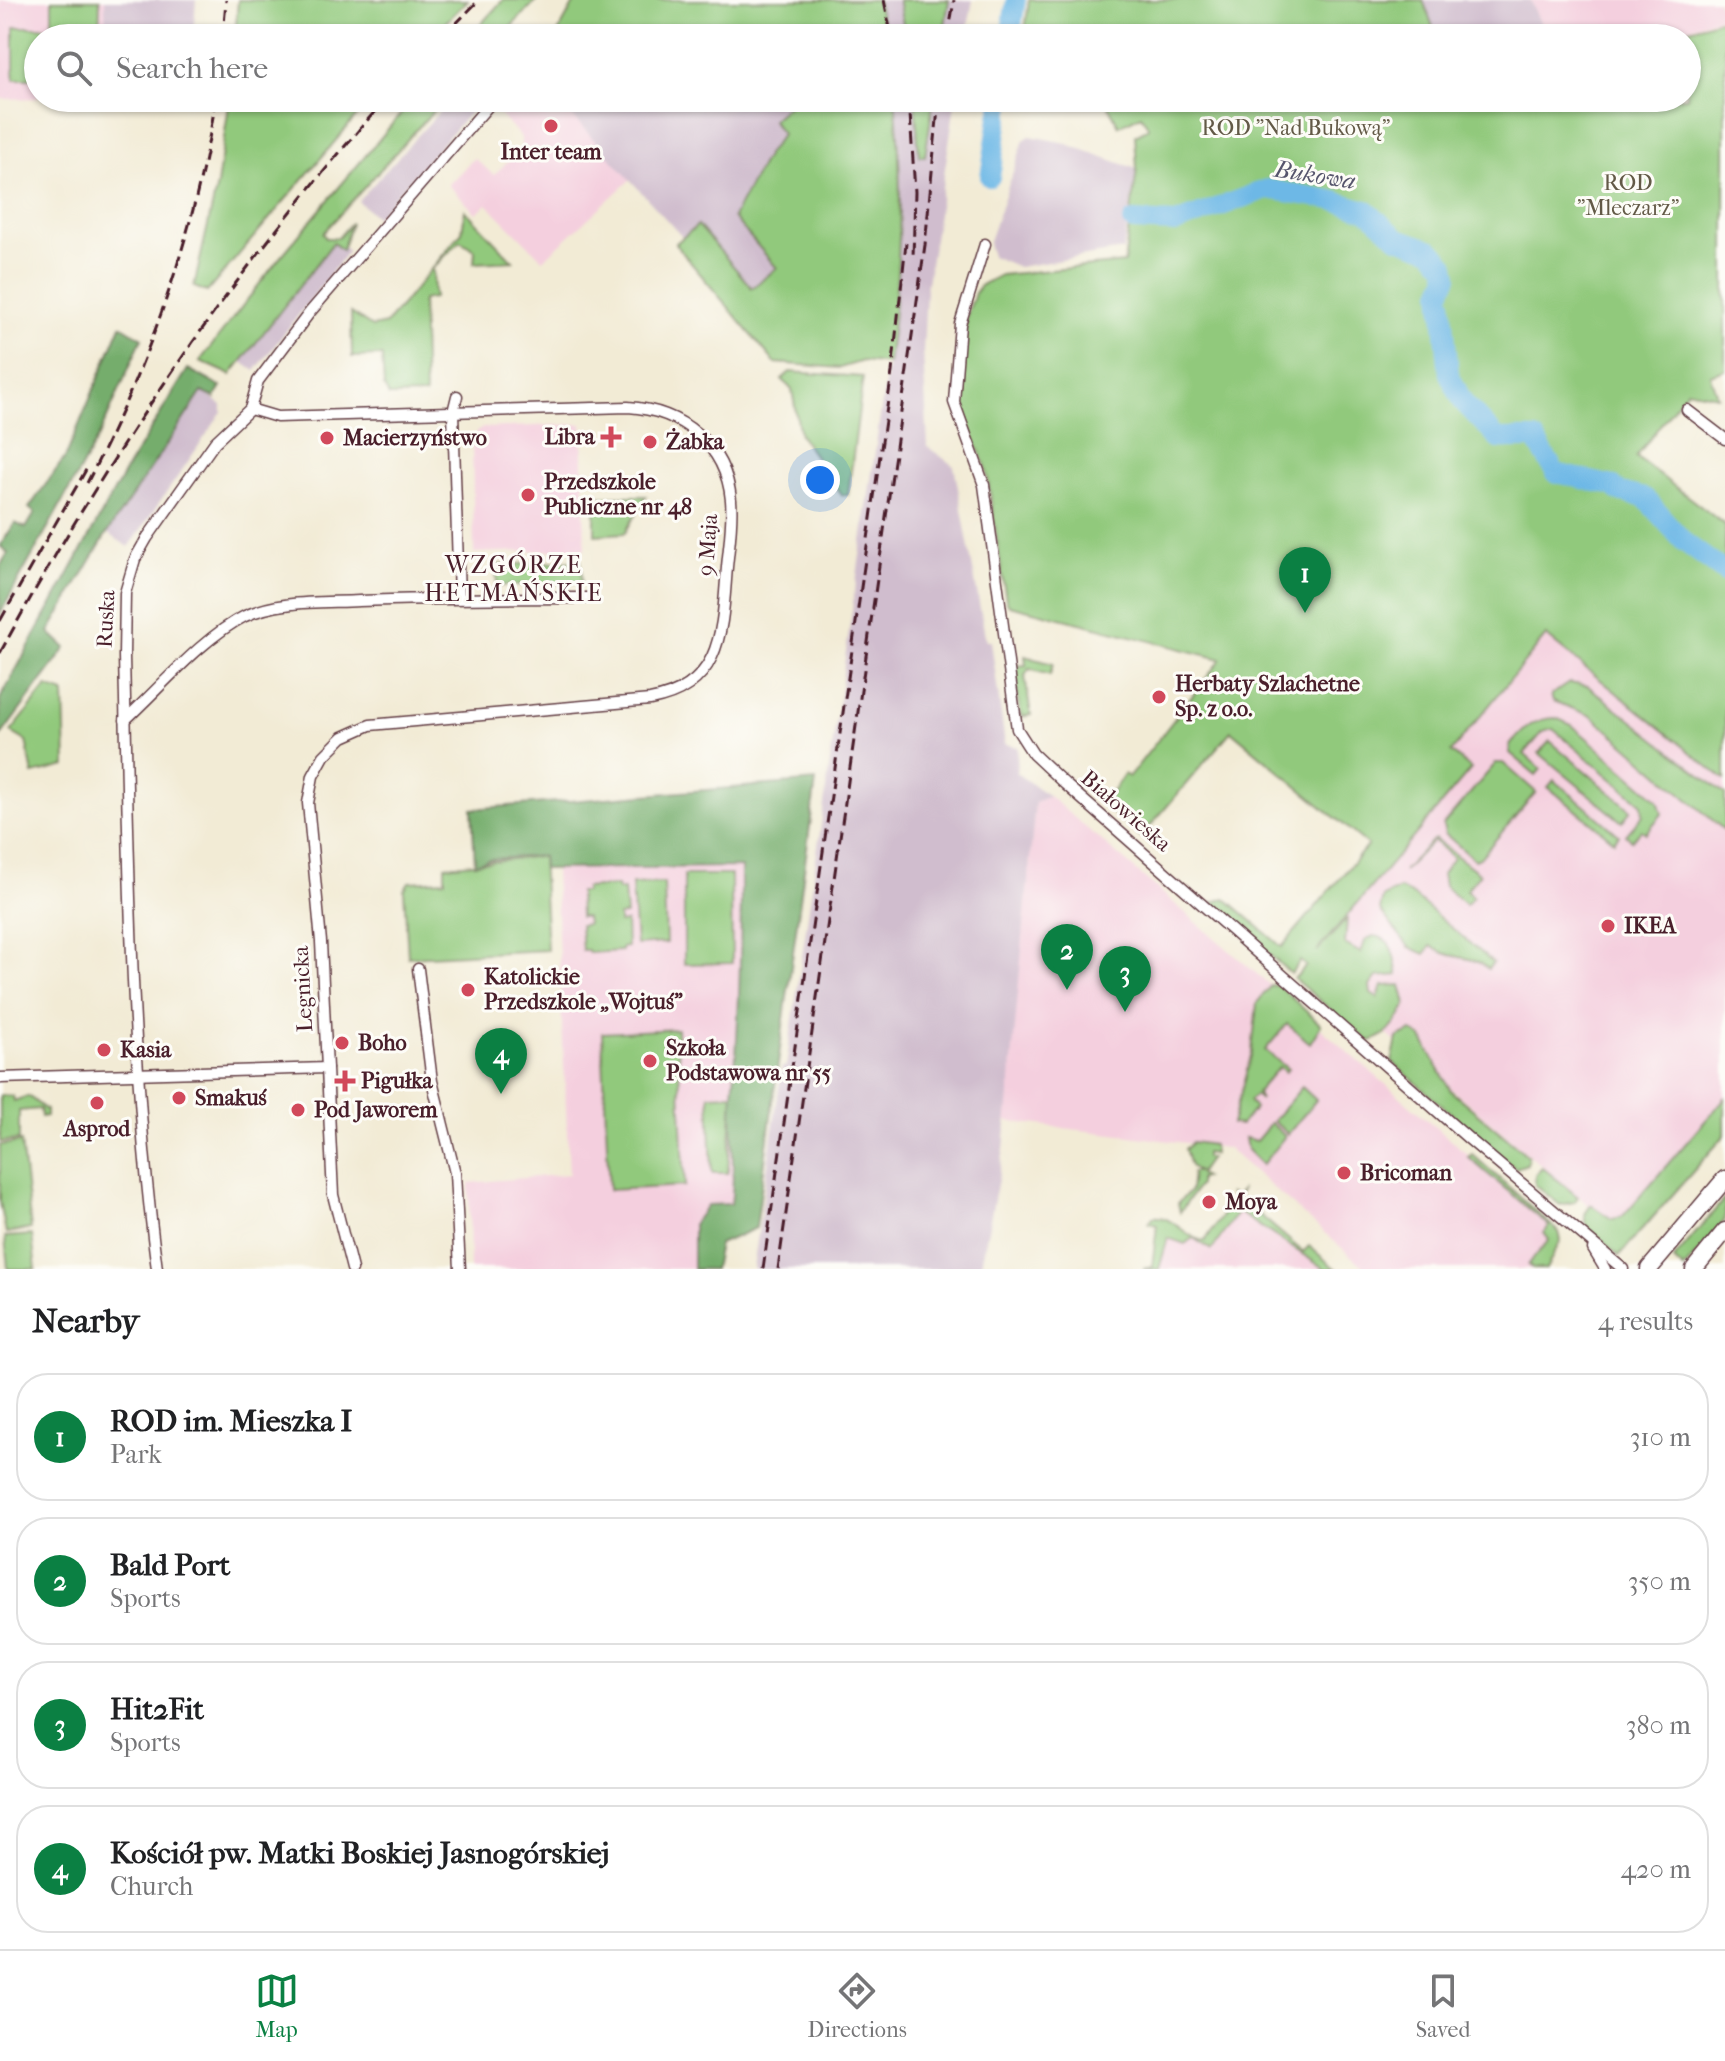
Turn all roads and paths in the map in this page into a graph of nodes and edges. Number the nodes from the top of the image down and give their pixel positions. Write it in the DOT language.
graph roads {
  1 [pos="483,112"];
  2 [pos="985,244"];
  3 [pos="457,396"];
  4 [pos="250,409"];
  5 [pos="1687,410"];
  6 [pos="453,412"];
  7 [pos="1725,439"];
  8 [pos="459,597"];
  9 [pos="590,598"];
  10 [pos="125,720"];
  11 [pos="361,728"];
  12 [pos="418,969"];
  13 [pos="327,1068"];
  14 [pos="136,1073"];
  15 [pos="0,1078"];
  16 [pos="1725,1179"];
  17 [pos="1725,1231"];
  18 [pos="1590,1244"];
  19 [pos="157,1269"];
  20 [pos="352,1269"];
  21 [pos="460,1269"];
  22 [pos="1605,1269"];
  23 [pos="1623,1269"];
  24 [pos="1649,1269"];
  25 [pos="1694,1269"];
  1 -- 4 [label="street, Ruska"];
  2 -- 18 [label="street, Białowieska"];
  3 -- 6 [label="street"];
  4 -- 6 [label="street, 9 Maja"];
  4 -- 10 [label="street, Ruska"];
  5 -- 7 [label="street"];
  6 -- 8 [label="street"];
  6 -- 11 [label="street, 9 Maja"];
  8 -- 9 [label="street"];
  8 -- 10 [label="street"];
  10 -- 14 [label="street, Ruska"];
  11 -- 13 [label="street, Legnicka"];
  12 -- 21 [label="street"];
  13 -- 14 [label="street"];
  13 -- 20 [label="street, Legnicka"];
  14 -- 15 [label="street"];
  14 -- 19 [label="street, Ruska"];
  16 -- 24 [label="main road"];
  17 -- 25 [label="main road"];
  18 -- 22 [label="street, Białowieska"];
  18 -- 23 [label="street, Białowieska"];
}
